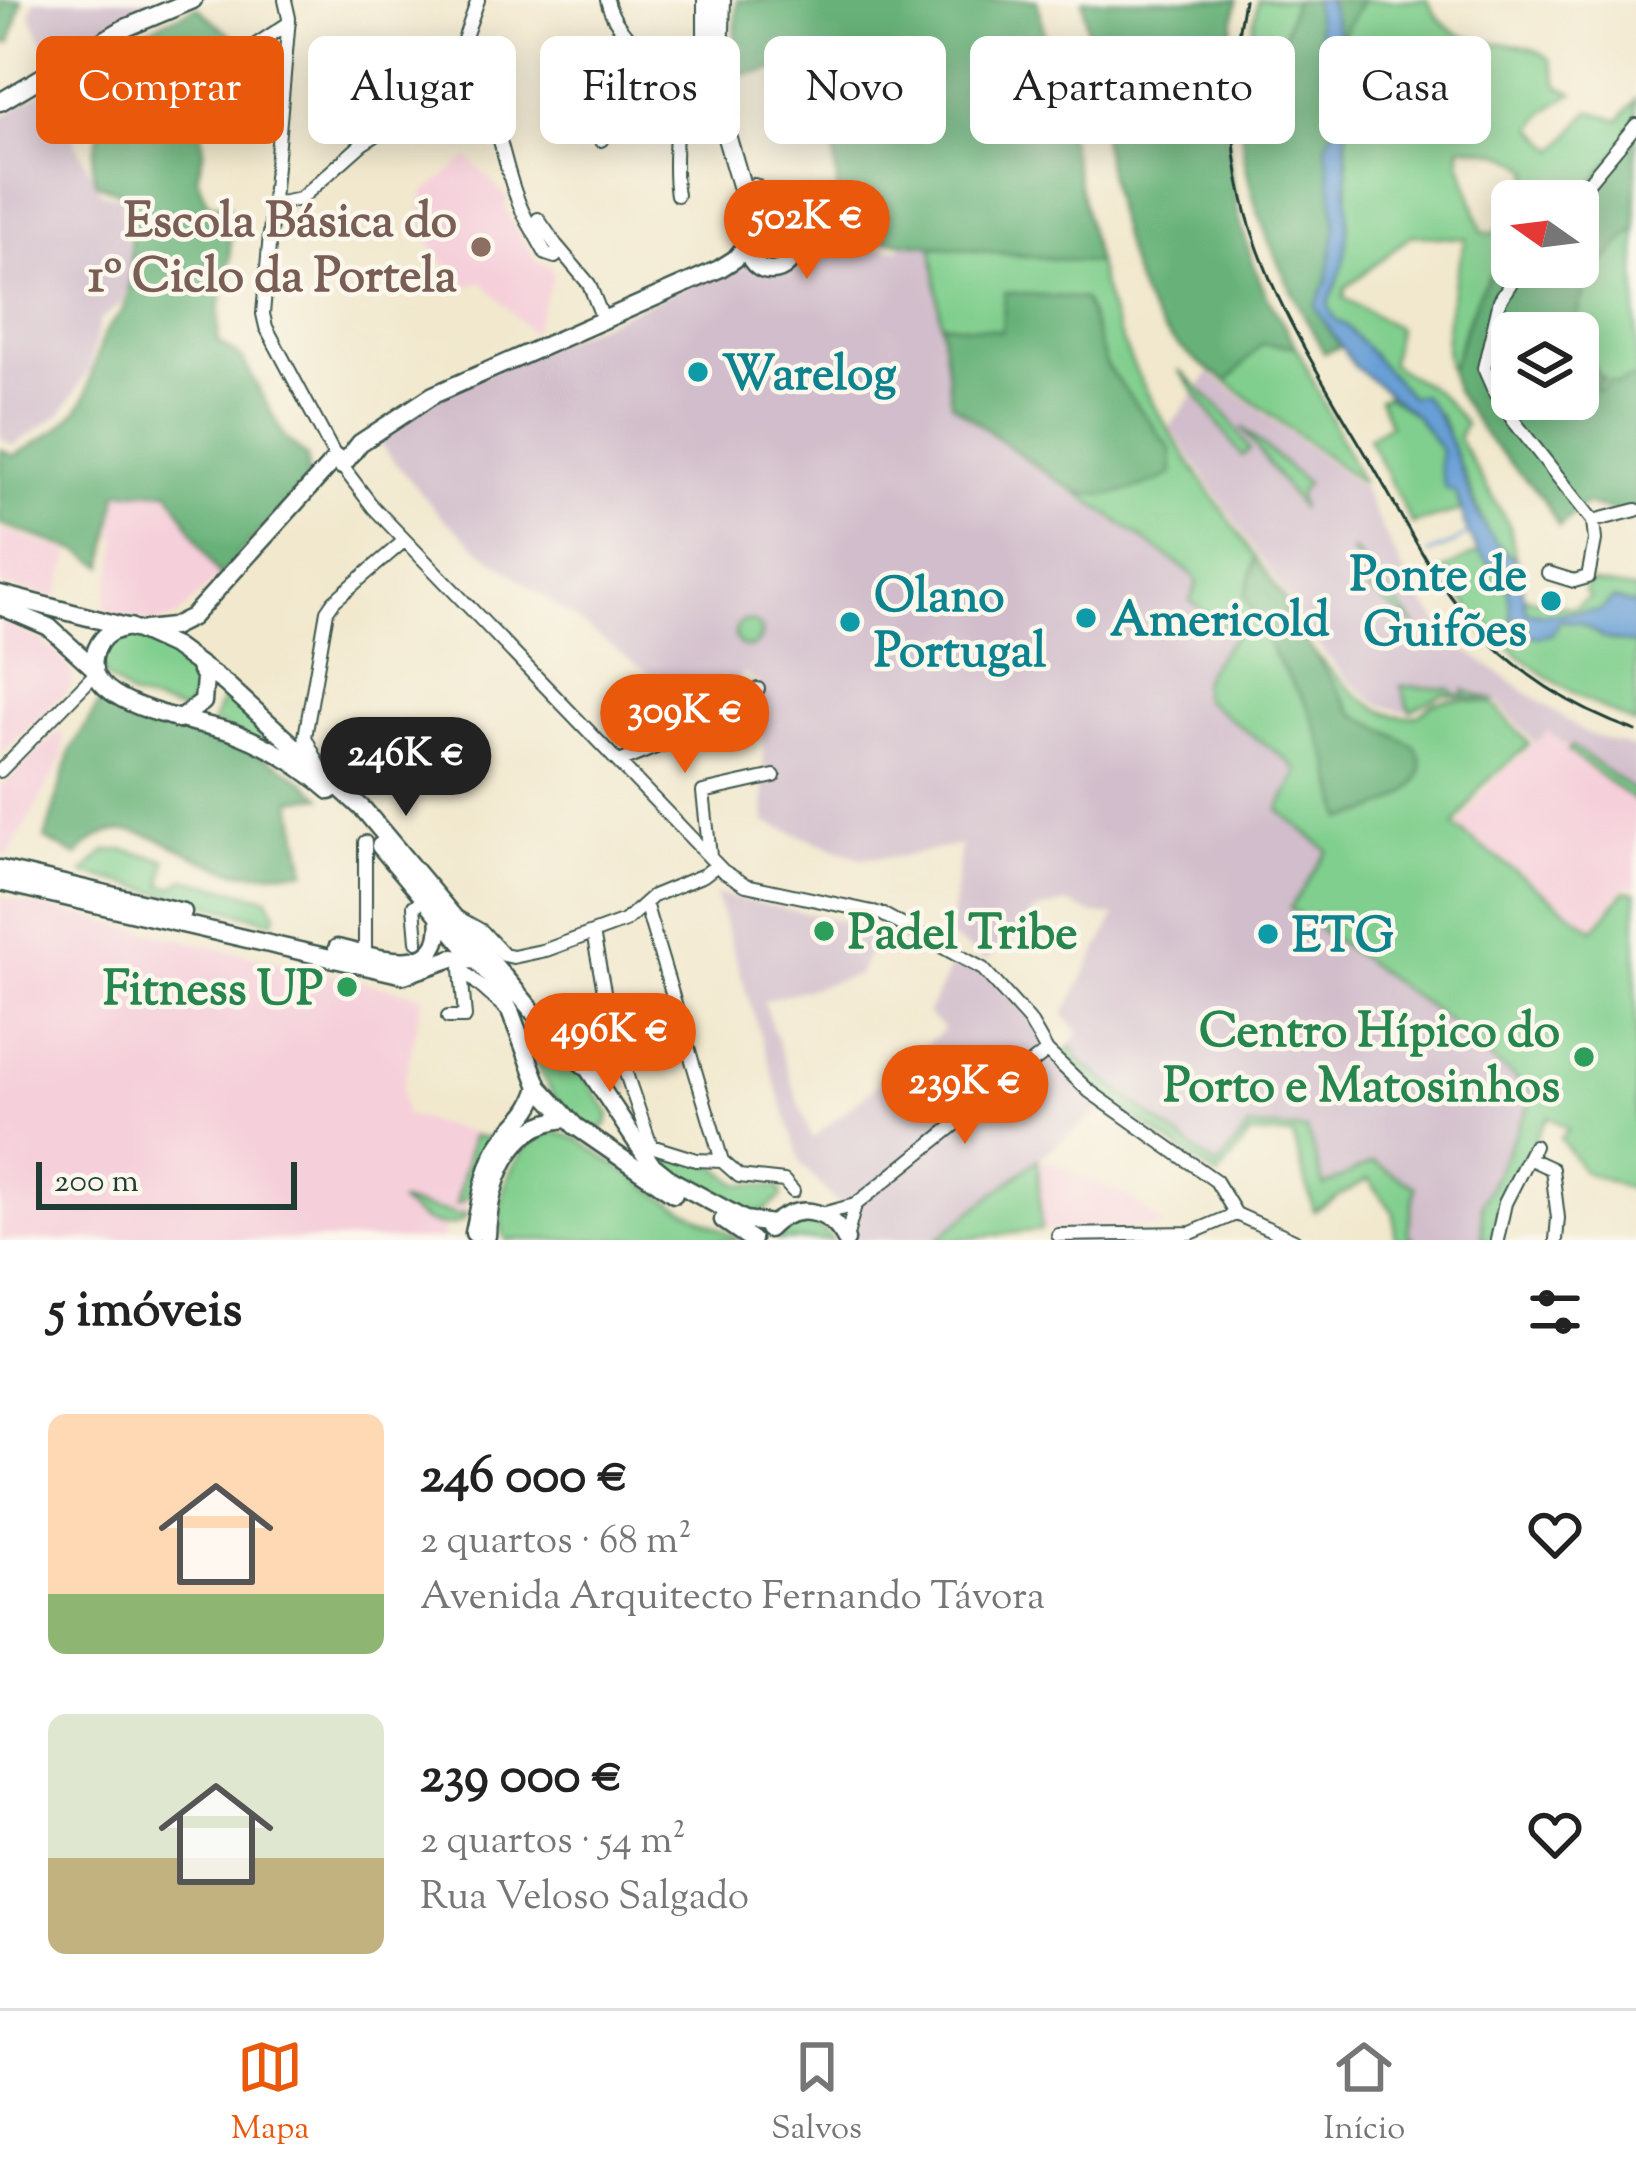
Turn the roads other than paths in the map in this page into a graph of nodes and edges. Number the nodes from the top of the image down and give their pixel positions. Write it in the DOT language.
graph roads {
  1 [pos="193,0"];
  2 [pos="284,0"];
  3 [pos="478,0"];
  4 [pos="607,0"];
  5 [pos="707,0"];
  6 [pos="721,0"];
  7 [pos="289,23"];
  8 [pos="269,36"];
  9 [pos="464,36"];
  10 [pos="626,36"];
  11 [pos="0,102"];
  12 [pos="1636,125"];
  13 [pos="361,144"];
  14 [pos="501,144"];
  15 [pos="674,144"];
  16 [pos="1590,180"];
  17 [pos="676,195"];
  18 [pos="272,205"];
  19 [pos="535,224"];
  20 [pos="775,226"];
  21 [pos="752,238"];
  22 [pos="554,242"];
  23 [pos="550,257"];
  24 [pos="758,267"];
  25 [pos="719,269"];
  26 [pos="1508,288"];
  27 [pos="598,316"];
  28 [pos="337,458"];
  29 [pos="1636,510"];
  30 [pos="1592,521"];
  31 [pos="404,541"];
  32 [pos="1548,573"];
  33 [pos="0,593"];
  34 [pos="0,605"];
  35 [pos="192,617"];
  36 [pos="134,628"];
  37 [pos="196,664"];
  38 [pos="96,671"];
  39 [pos="109,688"];
  40 [pos="758,689"];
  41 [pos="83,691"];
  42 [pos="178,720"];
  43 [pos="285,737"];
  44 [pos="305,737"];
  45 [pos="619,762"];
  46 [pos="319,766"];
  47 [pos="0,771"];
  48 [pos="773,776"];
  49 [pos="365,842"];
  50 [pos="385,852"];
  51 [pos="714,861"];
  52 [pos="365,868"];
  53 [pos="0,869"];
  54 [pos="0,882"];
  55 [pos="425,899"];
  56 [pos="645,903"];
  57 [pos="447,915"];
  58 [pos="592,933"];
  59 [pos="417,941"];
  60 [pos="365,954"];
  61 [pos="478,961"];
  62 [pos="489,985"];
  63 [pos="448,1017"];
  64 [pos="557,1040"];
  65 [pos="1047,1051"];
  66 [pos="526,1058"];
  67 [pos="538,1087"];
  68 [pos="615,1106"];
  69 [pos="566,1118"];
  70 [pos="588,1136"];
  71 [pos="722,1161"];
  72 [pos="855,1205"];
  73 [pos="1236,1214"];
  74 [pos="790,1221"];
  75 [pos="1058,1235"];
  76 [pos="478,1237"];
  77 [pos="752,1240"];
  78 [pos="846,1240"];
  79 [pos="1294,1240"];
  80 [pos="1498,1240"];
  81 [pos="1556,1240"];
  1 -- 11 [label="main road"];
  2 -- 7 [label="street"];
  3 -- 9 [label="street"];
  4 -- 10 [label="street"];
  5 -- 21 [label="highway"];
  6 -- 20 [label="highway"];
  7 -- 8 [label="street"];
  7 -- 18 [label="street"];
  12 -- 16 [label="street"];
  13 -- 18 [label="street"];
  14 -- 19 [label="street"];
  15 -- 17 [label="street"];
  18 -- 28 [label="street"];
  19 -- 22 [label="street"];
  19 -- 23 [label="street"];
  20 -- 21 [label="main road"];
  20 -- 24 [label="main road"];
  21 -- 24 [label="main road"];
  21 -- 25 [label="main road"];
  22 -- 23 [label="street"];
  22 -- 27 [label="street"];
  23 -- 27 [label="street"];
  24 -- 25 [label="main road"];
  25 -- 27 [label="main road"];
  26 -- 30 [label="street"];
  27 -- 28 [label="main road"];
  28 -- 31 [label="street"];
  28 -- 35 [label="main road"];
  29 -- 30 [label="street"];
  30 -- 32 [label="street"];
  31 -- 44 [label="street"];
  31 -- 45 [label="street"];
  33 -- 36 [label="main road"];
  34 -- 38 [label="main road"];
  35 -- 36 [label="main road"];
  35 -- 37 [label="main road"];
  36 -- 37 [label="main road"];
  36 -- 38 [label="main road"];
  37 -- 42 [label="main road"];
  37 -- 43 [label="main road"];
  38 -- 39 [label="main road"];
  38 -- 41 [label="street"];
  39 -- 41 [label="street"];
  39 -- 42 [label="main road"];
  40 -- 45 [label="street"];
  41 -- 47 [label="street"];
  42 -- 50 [label="main road"];
  43 -- 44 [label="street"];
  43 -- 46 [label="main road"];
  44 -- 46 [label="street"];
  45 -- 51 [label="street"];
  46 -- 57 [label="main road"];
  48 -- 51 [label="street"];
  49 -- 52 [label="street"];
  50 -- 52 [label="street"];
  50 -- 55 [label="main road"];
  51 -- 56 [label="street"];
  51 -- 65 [label="street"];
  52 -- 60 [label="street"];
  53 -- 60 [label="main road"];
  54 -- 61 [label="main road"];
  55 -- 57 [label="main road"];
  55 -- 59 [label="street"];
  56 -- 58 [label="street"];
  56 -- 71 [label="street"];
  57 -- 58 [label="street"];
  57 -- 60 [label="main road"];
  57 -- 61 [label="main road"];
  57 -- 64 [label="main road"];
  58 -- 71 [label="street"];
  61 -- 62 [label="main road"];
  62 -- 63 [label="street"];
  62 -- 66 [label="main road"];
  64 -- 66 [label="main road"];
  64 -- 68 [label="main road"];
  65 -- 72 [label="street"];
  65 -- 73 [label="street"];
  66 -- 67 [label="main road"];
  67 -- 69 [label="main road"];
  67 -- 76 [label="main road"];
  68 -- 70 [label="main road"];
  68 -- 74 [label="main road"];
  69 -- 70 [label="main road"];
  69 -- 76 [label="main road"];
  70 -- 77 [label="main road"];
  71 -- 74 [label="street"];
  72 -- 74 [label="street"];
  72 -- 78 [label="street"];
  73 -- 75 [label="street"];
  73 -- 79 [label="street"];
  74 -- 78 [label="main road"];
  80 -- 81 [label="street"];
}
